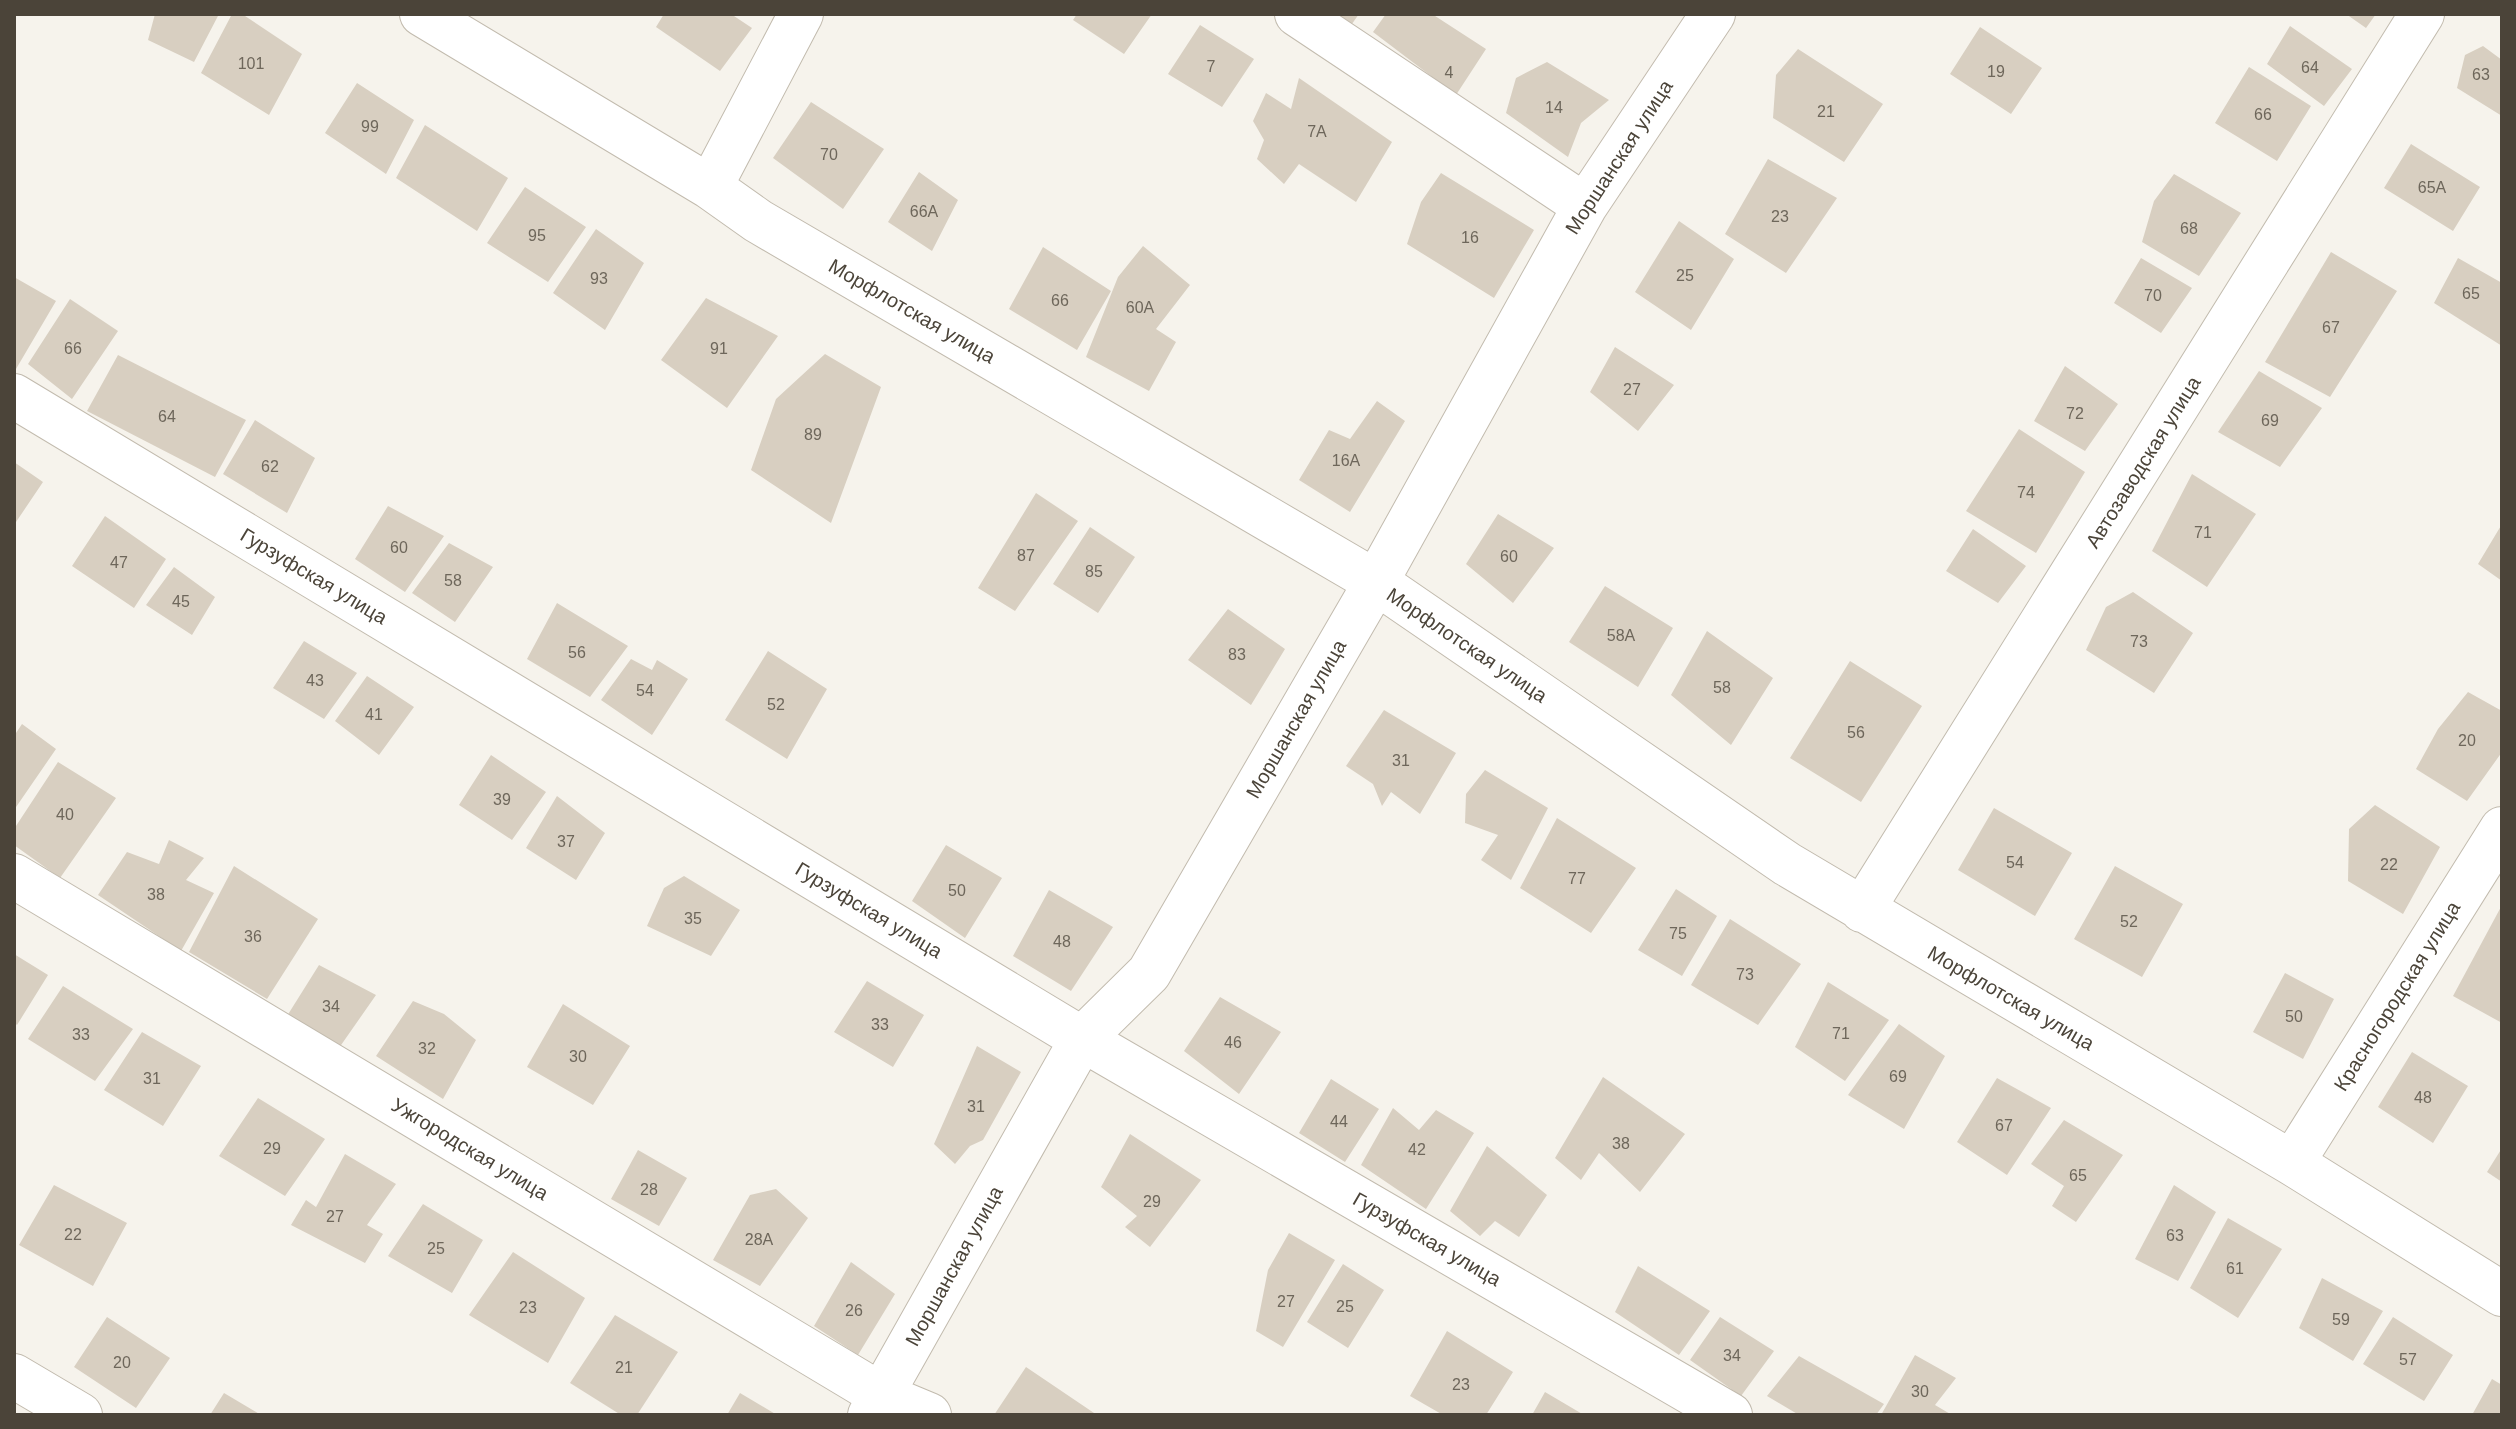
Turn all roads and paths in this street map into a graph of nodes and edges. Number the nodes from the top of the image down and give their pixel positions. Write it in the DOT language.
graph roads {
  1 [pos="422,14"];
  2 [pos="801,14"];
  3 [pos="1297,14"];
  4 [pos="1713,14"];
  5 [pos="2422,14"];
  6 [pos="710,187"];
  7 [pos="1585,206"];
  8 [pos="14,396"];
  9 [pos="1376,582"];
  10 [pos="2502,829"];
  11 [pos="14,876"];
  12 [pos="1862,910"];
  13 [pos="1082,1039"];
  14 [pos="2292,1163"];
  15 [pos="2502,1294"];
  16 [pos="14,1376"];
  17 [pos="875,1405"];
  18 [pos="80,1415"];
  19 [pos="929,1415"];
  20 [pos="1730,1415"];
  1 -- 6 [label="street, Морфлотская улица"];
  2 -- 6 [label="street"];
  3 -- 7 [label="street"];
  4 -- 7 [label="street, Моршанская улица"];
  5 -- 12 [label="street, Автозаводская улица"];
  6 -- 9 [label="street, Морфлотская улица"];
  7 -- 9 [label="street, Моршанская улица"];
  8 -- 13 [label="street, Гурзуфская улица"];
  9 -- 12 [label="street, Морфлотская улица"];
  9 -- 13 [label="street, Моршанская улица"];
  10 -- 14 [label="street, Красногородская улица"];
  11 -- 17 [label="street, Ужгородская улица"];
  12 -- 14 [label="street, Морфлотская улица"];
  13 -- 17 [label="street, Моршанская улица"];
  13 -- 20 [label="street, Гурзуфская улица"];
  14 -- 15 [label="street, Морфлотская улица"];
  16 -- 18 [label="street"];
  17 -- 19 [label="street, Ужгородская улица"];
}
